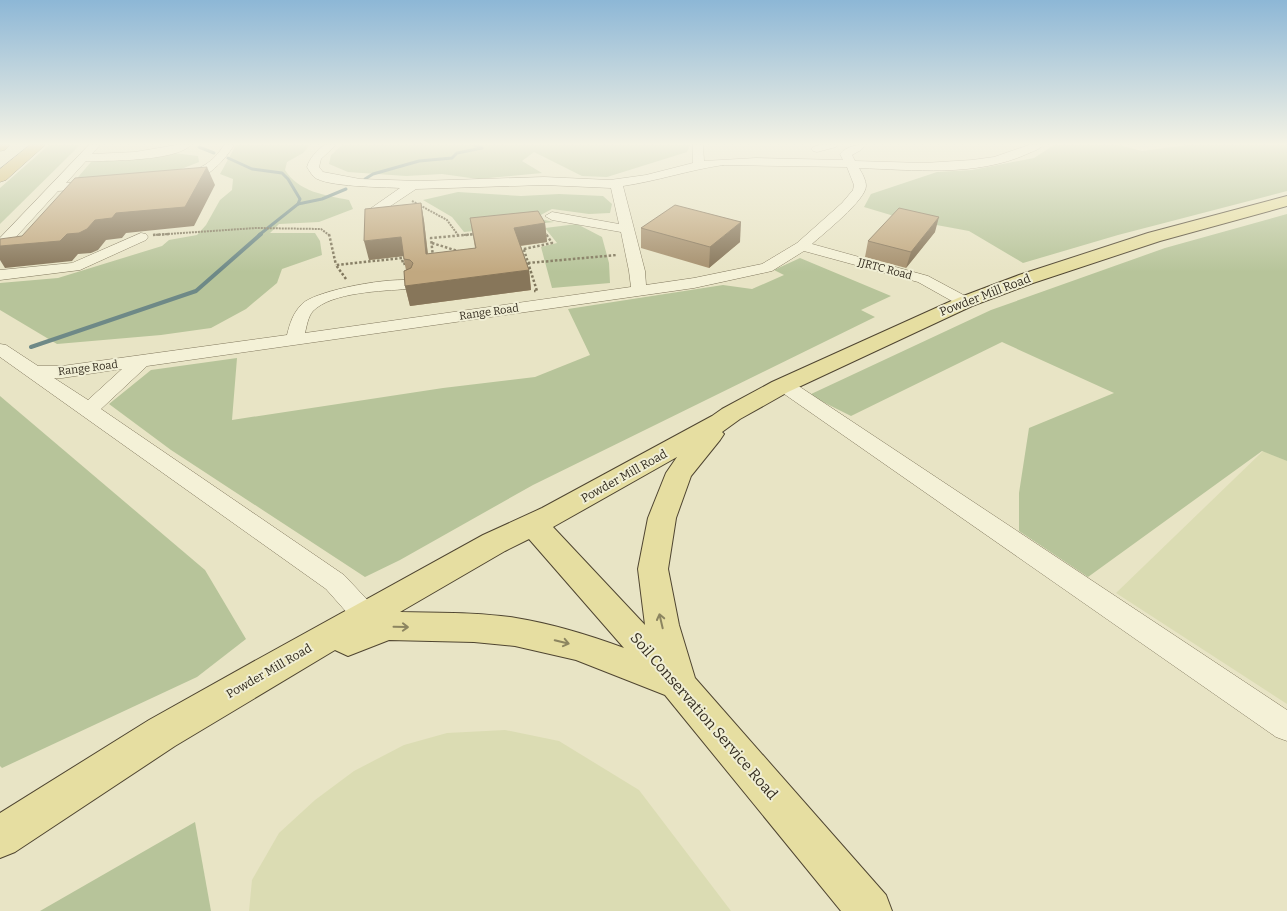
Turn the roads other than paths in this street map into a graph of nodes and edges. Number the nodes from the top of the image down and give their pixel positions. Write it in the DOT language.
graph roads {
  1 [pos="53,188"];
  2 [pos="60,188"];
  3 [pos="408,188"];
  4 [pos="617,188"];
  5 [pos="860,188"];
  6 [pos="1287,201"];
  7 [pos="408,213"];
  8 [pos="552,216"];
  9 [pos="580,220"];
  10 [pos="541,226"];
  11 [pos="626,229"];
  12 [pos="141,237"];
  13 [pos="0,246"];
  14 [pos="802,246"];
  15 [pos="0,275"];
  16 [pos="408,284"];
  17 [pos="639,291"];
  18 [pos="965,302"];
  19 [pos="295,340"];
  20 [pos="0,349"];
  21 [pos="141,361"];
  22 [pos="33,372"];
  23 [pos="784,385"];
  24 [pos="88,411"];
  25 [pos="721,422"];
  26 [pos="534,524"];
  27 [pos="366,616"];
  28 [pos="272,669"];
  29 [pos="679,685"];
  30 [pos="1287,727"];
  31 [pos="0,837"];
  32 [pos="870,911"];
  1 -- 2 [label="lane"];
  1 -- 13 [label="lane"];
  3 -- 7 [label="lane"];
  4 -- 11 [label="lane"];
  5 -- 14 [label="lane, Range Road"];
  6 -- 18 [label="main road, Powder Mill Road"];
  8 -- 9 [label="lane"];
  9 -- 10 [label="lane"];
  9 -- 11 [label="lane"];
  11 -- 17 [label="lane"];
  12 -- 15 [label="lane"];
  14 -- 17 [label="lane, Range Road"];
  14 -- 18 [label="lane, JJRTC Road"];
  16 -- 19 [label="lane"];
  17 -- 19 [label="lane, Range Road"];
  18 -- 23 [label="main road, Powder Mill Road"];
  19 -- 21 [label="lane, Range Road"];
  20 -- 22 [label="lane, Range Road"];
  21 -- 22 [label="lane, Range Road"];
  21 -- 24 [label="lane"];
  22 -- 24 [label="lane, Range Road"];
  23 -- 25 [label="main road, Powder Mill Road"];
  23 -- 30 [label="lane"];
  24 -- 27 [label="lane, Range Road"];
  25 -- 26 [label="main road, Powder Mill Road"];
  29 -- 25 [label="main road, one-way"];
  26 -- 27 [label="main road, Powder Mill Road"];
  26 -- 29 [label="main road, Soil Conservation Service Road"];
  27 -- 28 [label="main road, Powder Mill Road"];
  28 -- 29 [label="main road, one-way"];
  28 -- 31 [label="main road, Powder Mill Road"];
  29 -- 32 [label="main road, Soil Conservation Service Road"];
}
